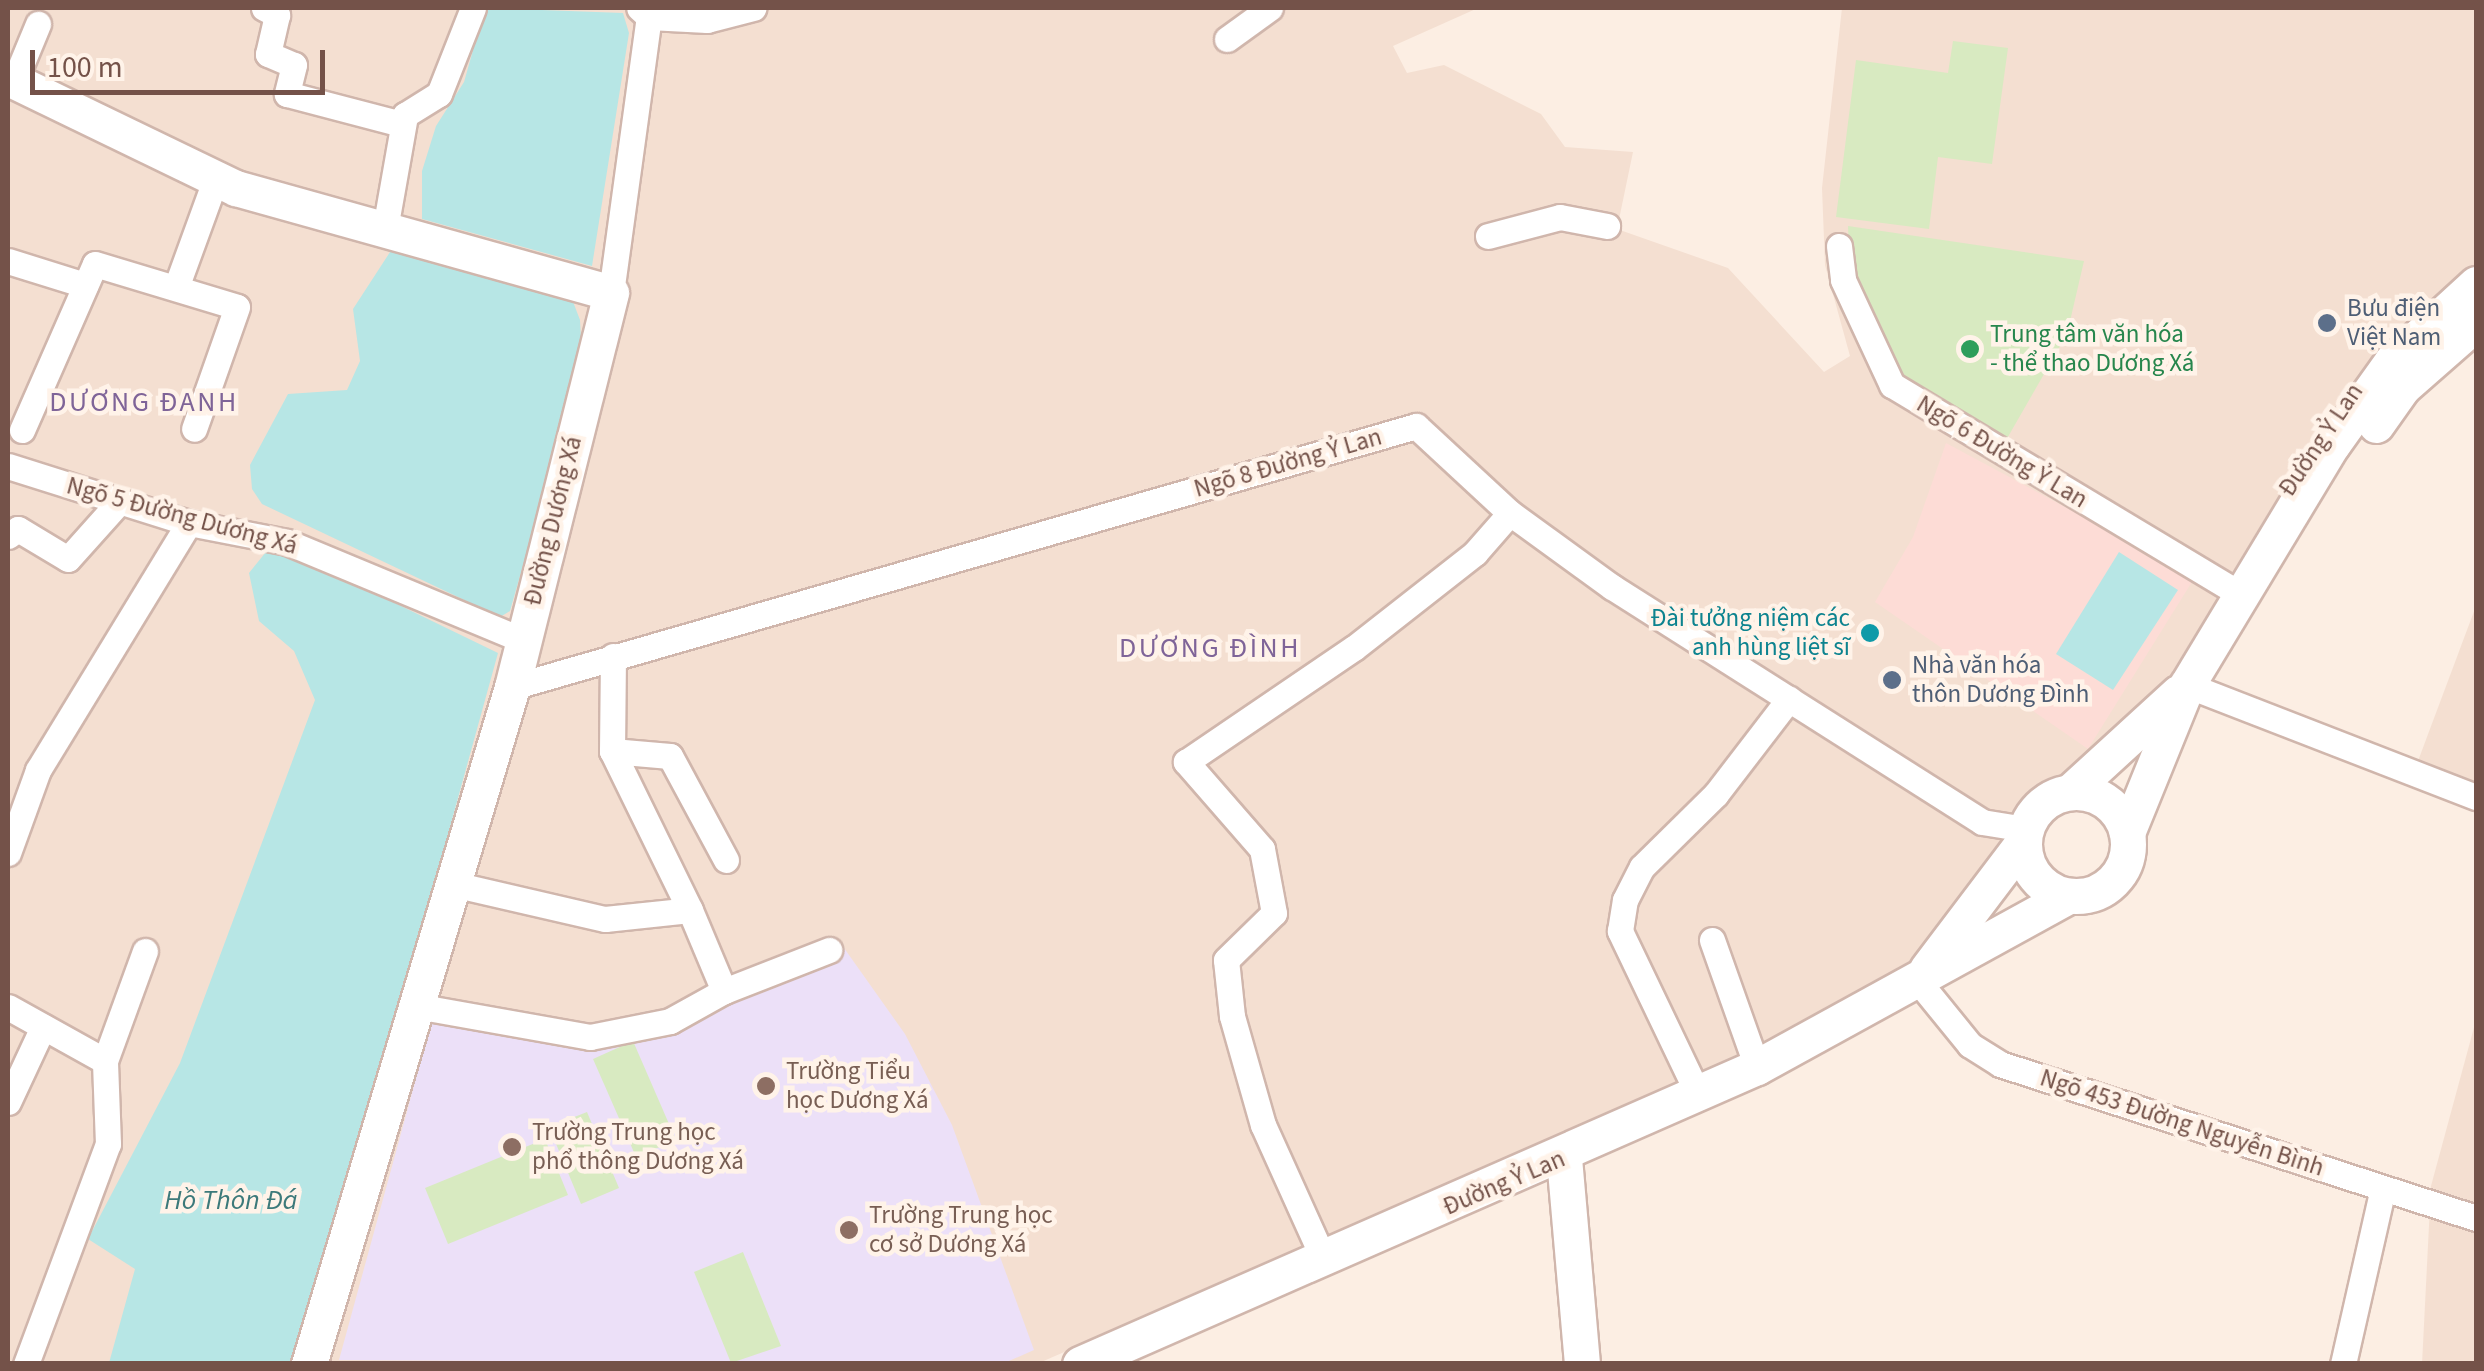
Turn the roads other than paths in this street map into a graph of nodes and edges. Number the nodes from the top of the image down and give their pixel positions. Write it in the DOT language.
graph roads {
  1 [pos="264,8"];
  2 [pos="473,8"];
  3 [pos="752,8"];
  4 [pos="1270,8"];
  5 [pos="644,12"];
  6 [pos="38,24"];
  7 [pos="1227,39"];
  8 [pos="11,80"];
  9 [pos="401,124"];
  10 [pos="216,178"];
  11 [pos="1607,226"];
  12 [pos="388,230"];
  13 [pos="1488,236"];
  14 [pos="1839,246"];
  15 [pos="8,261"];
  16 [pos="2476,265"];
  17 [pos="2476,284"];
  18 [pos="85,285"];
  19 [pos="177,285"];
  20 [pos="611,293"];
  21 [pos="2476,323"];
  22 [pos="194,429"];
  23 [pos="22,430"];
  24 [pos="8,466"];
  25 [pos="119,502"];
  26 [pos="1510,513"];
  27 [pos="189,523"];
  28 [pos="8,536"];
  29 [pos="2242,594"];
  30 [pos="522,640"];
  31 [pos="614,656"];
  32 [pos="2186,685"];
  33 [pos="512,688"];
  34 [pos="1789,699"];
  35 [pos="612,751"];
  36 [pos="2071,791"];
  37 [pos="2476,797"];
  38 [pos="2127,833"];
  39 [pos="2024,836"];
  40 [pos="8,853"];
  41 [pos="726,860"];
  42 [pos="453,884"];
  43 [pos="2068,896"];
  44 [pos="690,910"];
  45 [pos="1712,940"];
  46 [pos="145,950"];
  47 [pos="829,950"];
  48 [pos="1918,981"];
  49 [pos="724,991"];
  50 [pos="416,1006"];
  51 [pos="8,1008"];
  52 [pos="43,1027"];
  53 [pos="105,1061"];
  54 [pos="1757,1066"];
  55 [pos="1698,1094"];
  56 [pos="8,1102"];
  57 [pos="1564,1158"];
  58 [pos="2384,1188"];
  59 [pos="2476,1218"];
  60 [pos="1324,1260"];
  61 [pos="26,1364"];
  62 [pos="310,1364"];
  63 [pos="1080,1364"];
  64 [pos="1582,1364"];
  65 [pos="2344,1364"];
  1 -- 9 [label="street"];
  2 -- 9 [label="street"];
  3 -- 5 [label="street"];
  4 -- 7 [label="street"];
  5 -- 20 [label="street"];
  6 -- 8 [label="street"];
  8 -- 10 [label="main road"];
  9 -- 12 [label="street"];
  10 -- 12 [label="main road"];
  10 -- 19 [label="street"];
  11 -- 13 [label="street"];
  12 -- 20 [label="main road"];
  14 -- 29 [label="street, Ngõ 6 Đường Ỷ Lan"];
  15 -- 18 [label="street"];
  16 -- 29 [label="main road, Đường Ỷ Lan"];
  17 -- 29 [label="main road, Đường Ỷ Lan"];
  18 -- 19 [label="street"];
  18 -- 23 [label="street"];
  19 -- 22 [label="street"];
  20 -- 30 [label="main road, Đường Dương Xá"];
  21 -- 29 [label="main road, Đường Ỷ Lan"];
  24 -- 25 [label="street, Ngõ 5 Đường Dương Xá"];
  25 -- 27 [label="street, Ngõ 5 Đường Dương Xá"];
  25 -- 28 [label="street"];
  26 -- 31 [label="street, Ngõ 8 Đường Ỷ Lan"];
  26 -- 34 [label="street, Ngõ 8 Đường Ỷ Lan"];
  26 -- 60 [label="street"];
  27 -- 30 [label="street, Ngõ 5 Đường Dương Xá"];
  27 -- 40 [label="street"];
  29 -- 32 [label="main road, Đường Ỷ Lan"];
  30 -- 33 [label="main road, Đường Dương Xá"];
  31 -- 33 [label="street, Ngõ 8 Đường Ỷ Lan"];
  31 -- 35 [label="street"];
  32 -- 36 [label="main road, Đường Ỷ Lan"];
  32 -- 37 [label="street"];
  32 -- 38 [label="main road, Đường Ỷ Lan"];
  33 -- 42 [label="main road, Đường Dương Xá"];
  34 -- 39 [label="street, Ngõ 8 Đường Ỷ Lan"];
  34 -- 55 [label="street"];
  35 -- 41 [label="street"];
  35 -- 44 [label="street"];
  36 -- 38 [label="main road"];
  36 -- 39 [label="main road"];
  38 -- 43 [label="main road"];
  39 -- 43 [label="main road"];
  39 -- 48 [label="main road, Đường Ỷ Lan"];
  42 -- 44 [label="street"];
  42 -- 50 [label="main road, Đường Dương Xá"];
  43 -- 48 [label="main road, Đường Ỷ Lan"];
  44 -- 49 [label="street"];
  45 -- 54 [label="street"];
  46 -- 53 [label="street"];
  47 -- 49 [label="street"];
  48 -- 54 [label="main road, Đường Ỷ Lan"];
  48 -- 58 [label="street, Ngõ 453 Đường Nguyễn Bình"];
  49 -- 50 [label="street"];
  50 -- 62 [label="main road, Đường Dương Xá"];
  51 -- 52 [label="street"];
  52 -- 53 [label="street"];
  52 -- 56 [label="street"];
  53 -- 61 [label="street"];
  54 -- 55 [label="main road, Đường Ỷ Lan"];
  55 -- 57 [label="main road, Đường Ỷ Lan"];
  57 -- 60 [label="main road, Đường Ỷ Lan"];
  57 -- 64 [label="main road"];
  58 -- 59 [label="street, Ngõ 453 Đường Nguyễn Bình"];
  58 -- 65 [label="street"];
  60 -- 63 [label="main road, Đường Ỷ Lan"];
}
